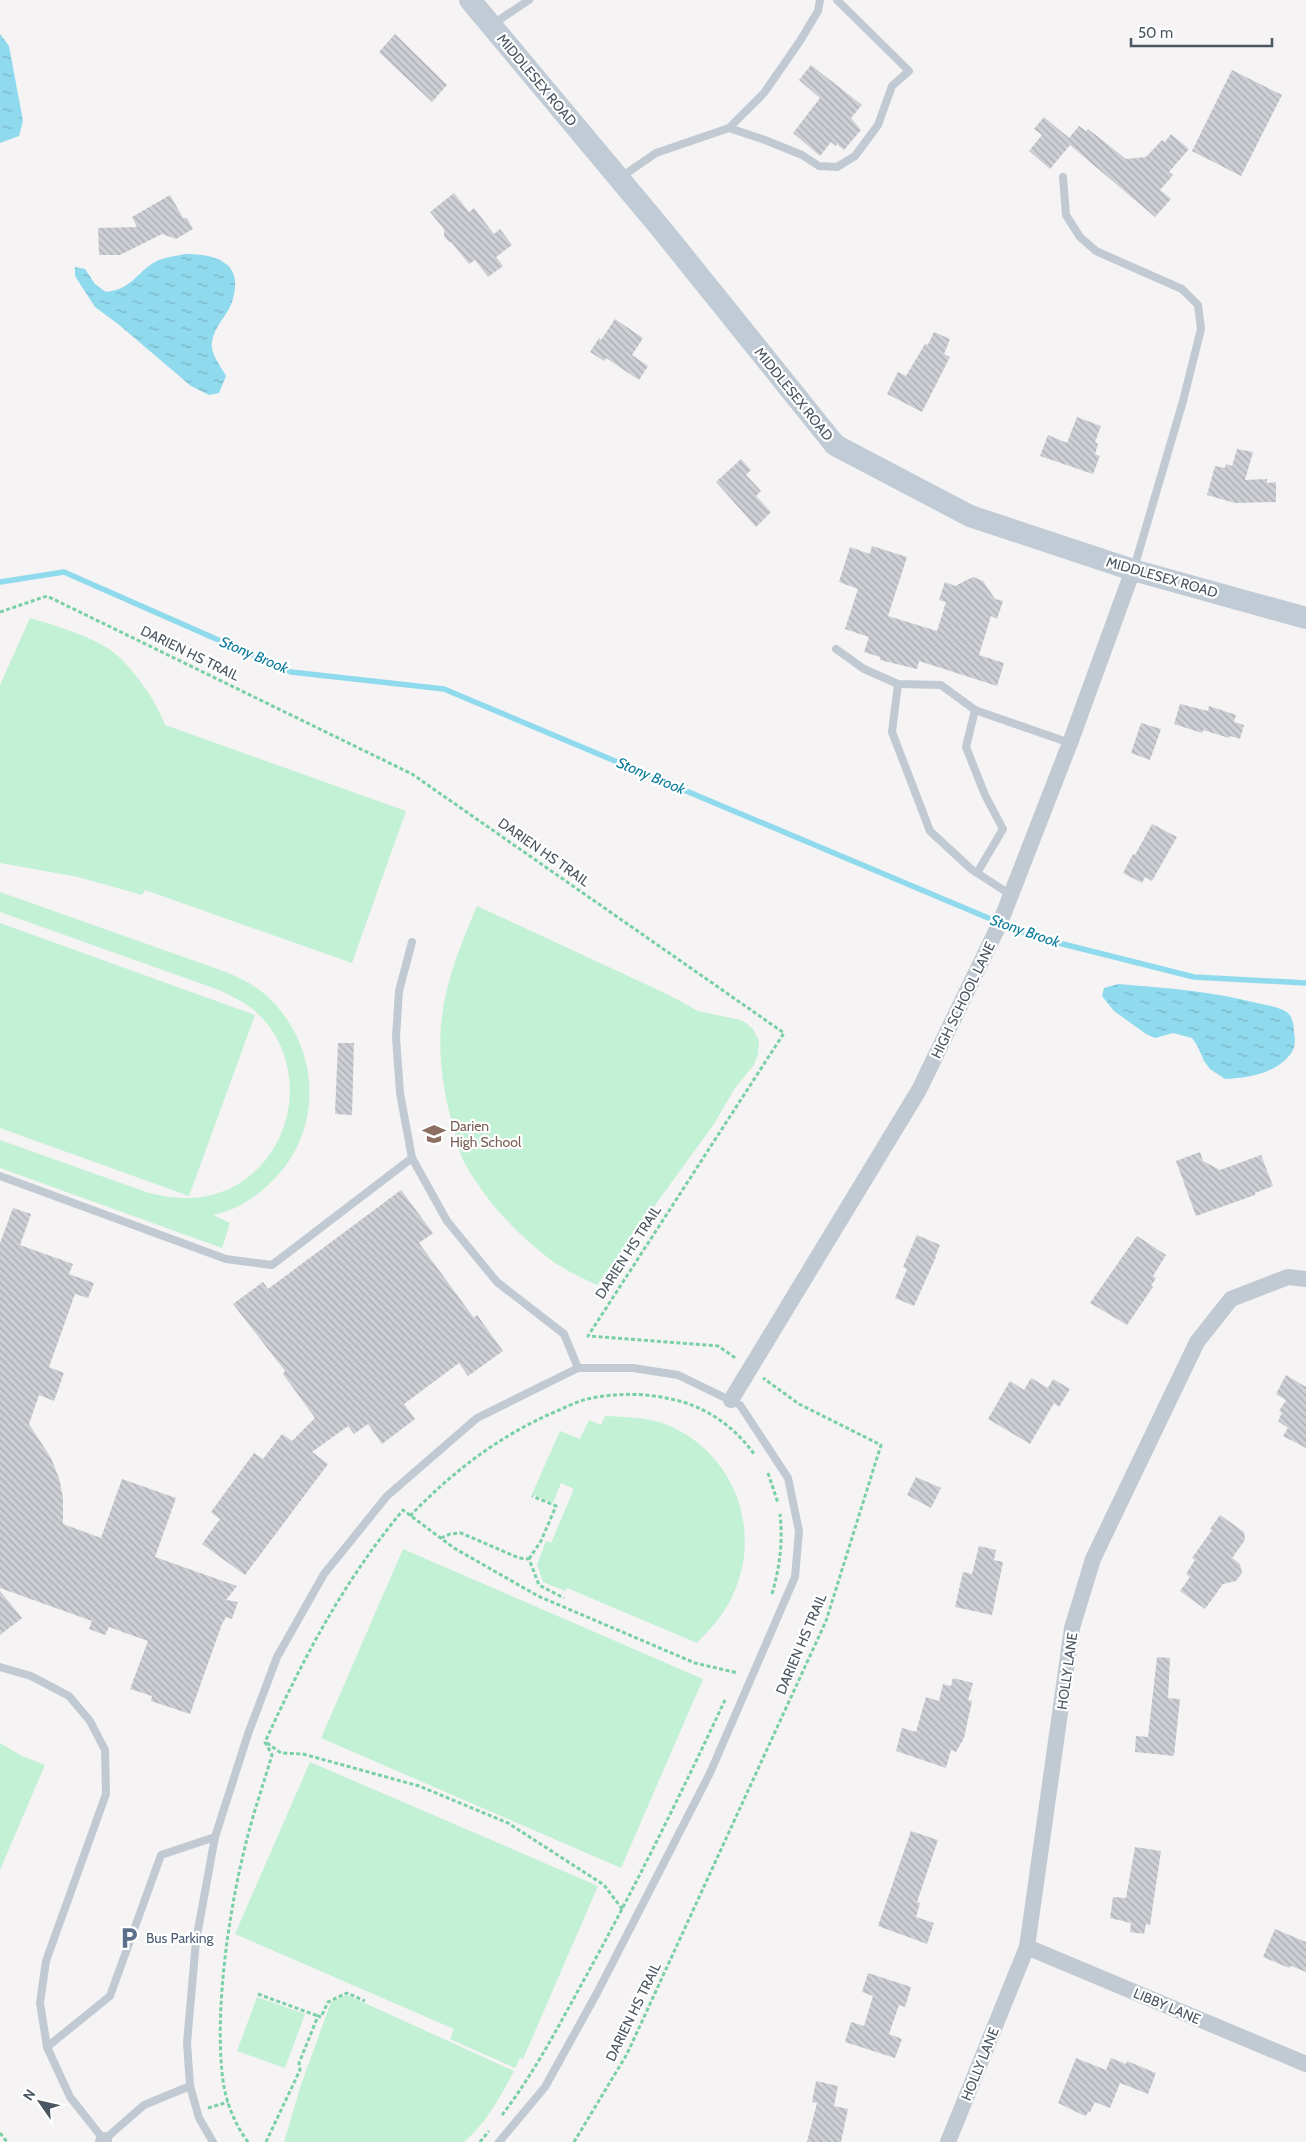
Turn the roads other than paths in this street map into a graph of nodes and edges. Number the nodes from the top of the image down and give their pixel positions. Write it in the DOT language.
graph roads {
  1 [pos="470,0"];
  2 [pos="529,0"];
  3 [pos="820,0"];
  4 [pos="837,0"];
  5 [pos="491,25"];
  6 [pos="729,128"];
  7 [pos="1063,177"];
  8 [pos="619,178"];
  9 [pos="1133,570"];
  10 [pos="1306,618"];
  11 [pos="836,649"];
  12 [pos="898,684"];
  13 [pos="975,710"];
  14 [pos="1070,743"];
  15 [pos="977,873"];
  16 [pos="1011,896"];
  17 [pos="412,942"];
  18 [pos="412,1158"];
  19 [pos="0,1176"];
  20 [pos="1306,1279"];
  21 [pos="578,1368"];
  22 [pos="731,1400"];
  23 [pos="0,1667"];
  24 [pos="215,1837"];
  25 [pos="1028,1948"];
  26 [pos="47,2047"];
  27 [pos="1306,2064"];
  28 [pos="190,2086"];
  29 [pos="103,2141"];
  30 [pos="212,2142"];
  31 [pos="499,2142"];
  32 [pos="948,2142"];
  1 -- 5 [label="main road, MIDDLESEX ROAD"];
  2 -- 5 [label="lane"];
  3 -- 6 [label="lane"];
  4 -- 6 [label="lane"];
  5 -- 8 [label="main road, MIDDLESEX ROAD"];
  6 -- 8 [label="lane"];
  7 -- 9 [label="lane"];
  8 -- 9 [label="main road, MIDDLESEX ROAD"];
  9 -- 10 [label="main road, MIDDLESEX ROAD"];
  9 -- 14 [label="street, HIGH SCHOOL LANE"];
  11 -- 12 [label="lane"];
  12 -- 13 [label="lane"];
  12 -- 15 [label="lane"];
  13 -- 14 [label="lane"];
  13 -- 15 [label="lane"];
  14 -- 16 [label="street, HIGH SCHOOL LANE"];
  15 -- 16 [label="lane"];
  16 -- 22 [label="street, HIGH SCHOOL LANE"];
  17 -- 18 [label="lane"];
  18 -- 19 [label="lane"];
  18 -- 21 [label="lane"];
  20 -- 25 [label="street, HOLLY LANE"];
  21 -- 22 [label="lane"];
  21 -- 24 [label="lane"];
  22 -- 31 [label="lane"];
  23 -- 26 [label="lane"];
  24 -- 26 [label="lane"];
  24 -- 28 [label="lane"];
  25 -- 27 [label="street, LIBBY LANE"];
  25 -- 32 [label="street, HOLLY LANE"];
  26 -- 29 [label="lane"];
  28 -- 29 [label="lane"];
  28 -- 30 [label="lane"];
}
